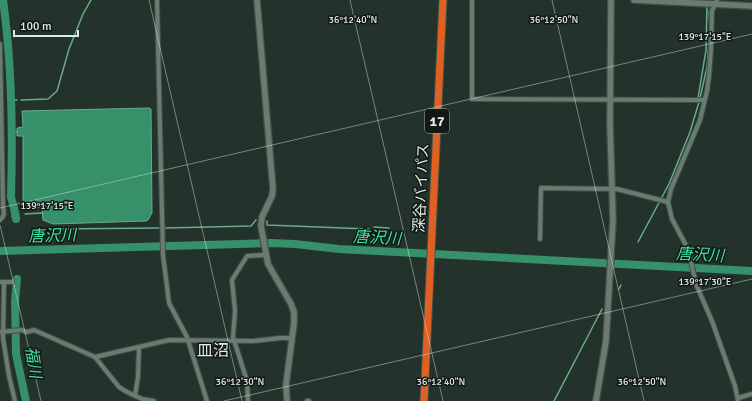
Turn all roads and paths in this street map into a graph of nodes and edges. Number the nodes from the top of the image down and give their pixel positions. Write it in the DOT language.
graph roads {
  1 [pos="157,0"];
  2 [pos="258,0"];
  3 [pos="443,0"];
  4 [pos="472,0"];
  5 [pos="611,0"];
  6 [pos="634,0"];
  7 [pos="713,2"];
  8 [pos="752,6"];
  9 [pos="0,44"];
  10 [pos="609,100"];
  11 [pos="704,100"];
  12 [pos="1,111"];
  13 [pos="613,188"];
  14 [pos="668,202"];
  15 [pos="0,220"];
  16 [pos="540,238"];
  17 [pos="265,254"];
  18 [pos="2,282"];
  19 [pos="12,282"];
  20 [pos="3,332"];
  21 [pos="292,338"];
  22 [pos="188,340"];
  23 [pos="234,340"];
  24 [pos="139,347"];
  25 [pos="95,357"];
  26 [pos="752,394"];
  27 [pos="135,396"];
  28 [pos="738,399"];
  29 [pos="142,400"];
  30 [pos="15,401"];
  31 [pos="154,401"];
  32 [pos="207,401"];
  33 [pos="248,401"];
  34 [pos="287,401"];
  35 [pos="424,401"];
  36 [pos="596,401"];
  1 -- 22 [label="street"];
  2 -- 17 [label="street"];
  3 -- 35 [label="highway, 深谷バイパス / 17"];
  4 -- 10 [label="street"];
  5 -- 10 [label="street"];
  6 -- 7 [label="street"];
  7 -- 8 [label="street"];
  7 -- 11 [label="street"];
  9 -- 12 [label="street"];
  10 -- 11 [label="street"];
  10 -- 13 [label="street"];
  11 -- 14 [label="street"];
  12 -- 15 [label="street"];
  13 -- 14 [label="street"];
  13 -- 16 [label="street"];
  13 -- 36 [label="street"];
  14 -- 28 [label="street"];
  17 -- 21 [label="street"];
  17 -- 23 [label="street"];
  18 -- 19 [label="street"];
  18 -- 20 [label="street"];
  20 -- 25 [label="street"];
  20 -- 30 [label="street"];
  21 -- 23 [label="street"];
  21 -- 34 [label="street"];
  22 -- 23 [label="street"];
  22 -- 24 [label="street"];
  22 -- 32 [label="street"];
  23 -- 33 [label="street"];
  24 -- 25 [label="street"];
  24 -- 27 [label="street"];
  25 -- 27 [label="street"];
  26 -- 28 [label="street"];
  27 -- 29 [label="street"];
  29 -- 31 [label="street"];
}
